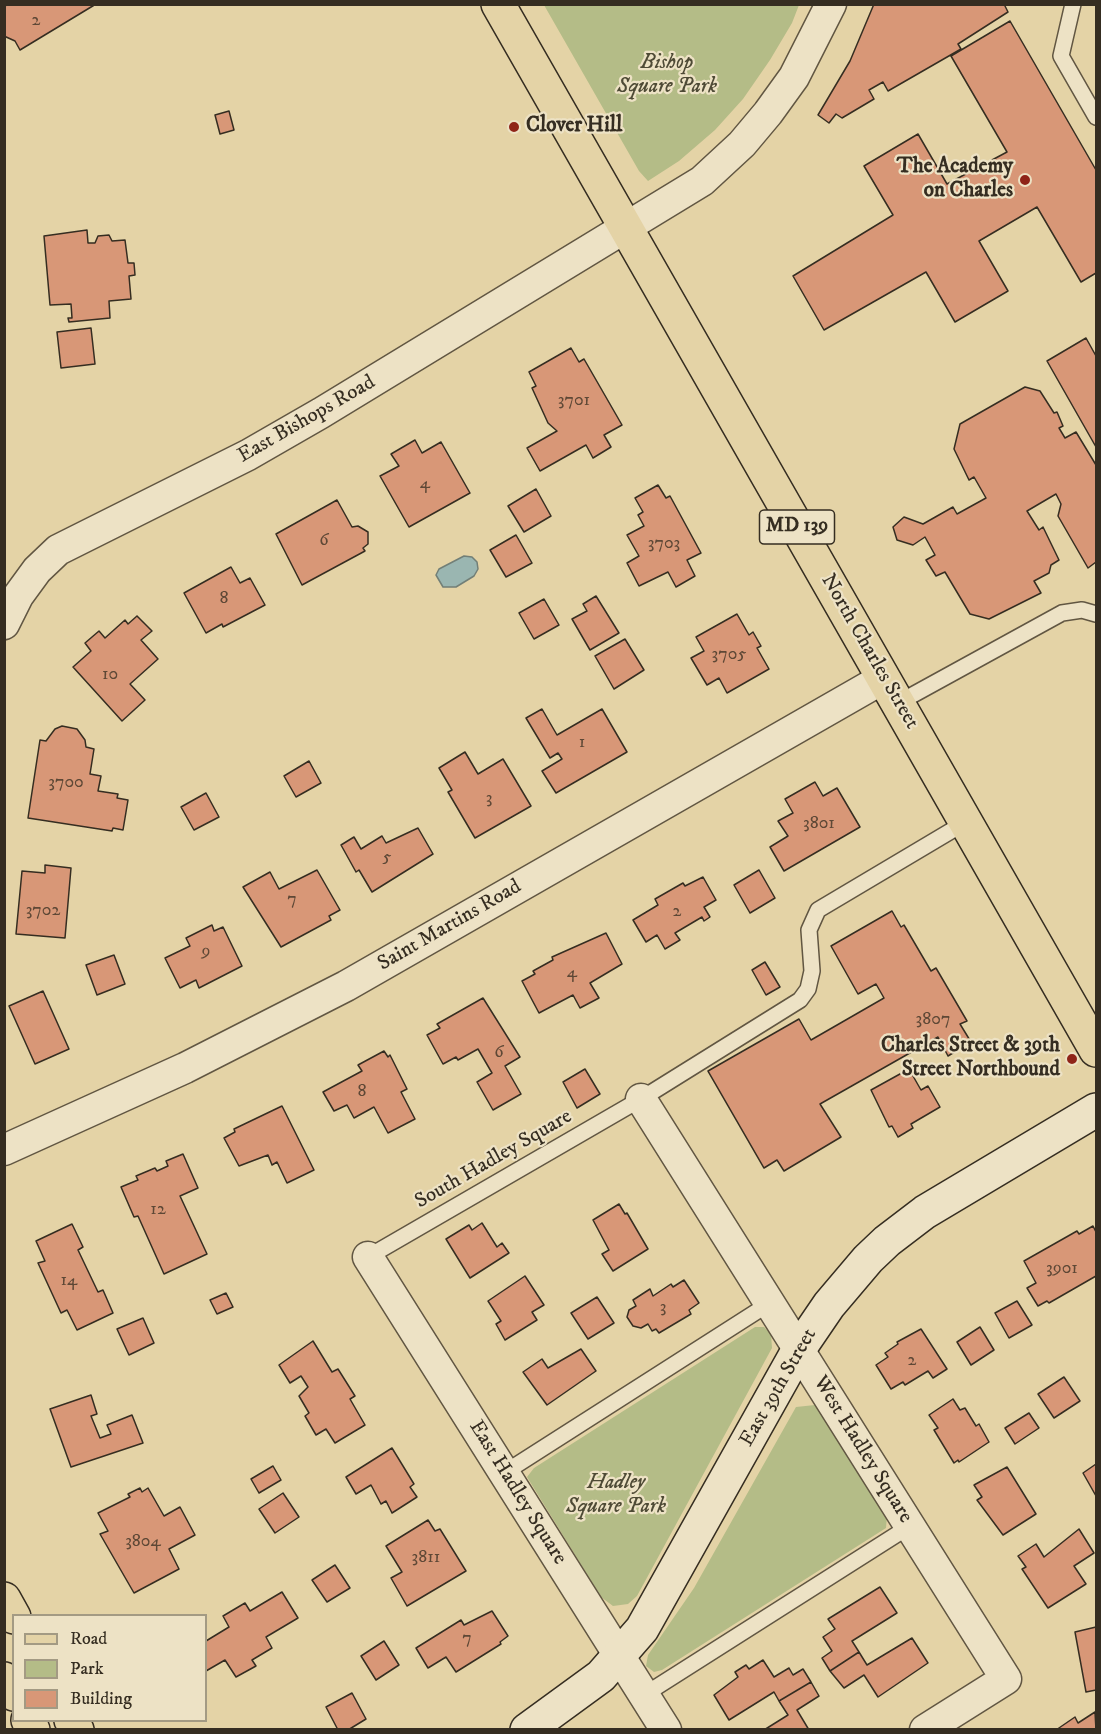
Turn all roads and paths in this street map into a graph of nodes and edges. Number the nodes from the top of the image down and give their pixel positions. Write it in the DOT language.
graph roads {
  1 [pos="498,4"];
  2 [pos="831,4"];
  3 [pos="1073,4"];
  4 [pos="1096,117"];
  5 [pos="626,227"];
  6 [pos="1096,614"];
  7 [pos="4,624"];
  8 [pos="891,690"];
  9 [pos="966,822"];
  10 [pos="1096,1050"];
  11 [pos="641,1099"];
  12 [pos="1096,1110"];
  13 [pos="4,1150"];
  14 [pos="368,1257"];
  15 [pos="770,1304"];
  16 [pos="799,1349"];
  17 [pos="504,1473"];
  18 [pos="910,1526"];
  19 [pos="4,1599"];
  20 [pos="12,1614"];
  21 [pos="620,1656"];
  22 [pos="4,1678"];
  23 [pos="12,1691"];
  24 [pos="644,1695"];
  25 [pos="527,1730"];
  26 [pos="666,1730"];
  27 [pos="925,1730"];
  1 -- 5 [label="main road, North Charles Street / MD 139"];
  2 -- 5 [label="street, East Bishops Road"];
  3 -- 4 [label="lane"];
  5 -- 7 [label="street, East Bishops Road"];
  5 -- 8 [label="main road, North Charles Street / MD 139"];
  6 -- 8 [label="lane"];
  8 -- 9 [label="main road, North Charles Street / MD 139"];
  8 -- 13 [label="street, Saint Martins Road"];
  9 -- 10 [label="main road, North Charles Street / MD 139"];
  9 -- 11 [label="lane, South Hadley Square"];
  11 -- 14 [label="lane, South Hadley Square"];
  11 -- 15 [label="street, West Hadley Square"];
  12 -- 16 [label="main road, East 39th Street"];
  14 -- 17 [label="street, East Hadley Square"];
  15 -- 16 [label="street, West Hadley Square"];
  15 -- 17 [label="lane"];
  16 -- 18 [label="street, West Hadley Square"];
  16 -- 21 [label="main road, East 39th Street"];
  17 -- 21 [label="street, East Hadley Square"];
  18 -- 24 [label="lane"];
  18 -- 27 [label="street, West Hadley Square"];
  19 -- 20 [label="main road"];
  21 -- 24 [label="street, East Hadley Square"];
  21 -- 25 [label="main road, East 39th Street"];
  22 -- 23 [label="main road"];
  24 -- 26 [label="street, East Hadley Square"];
}
